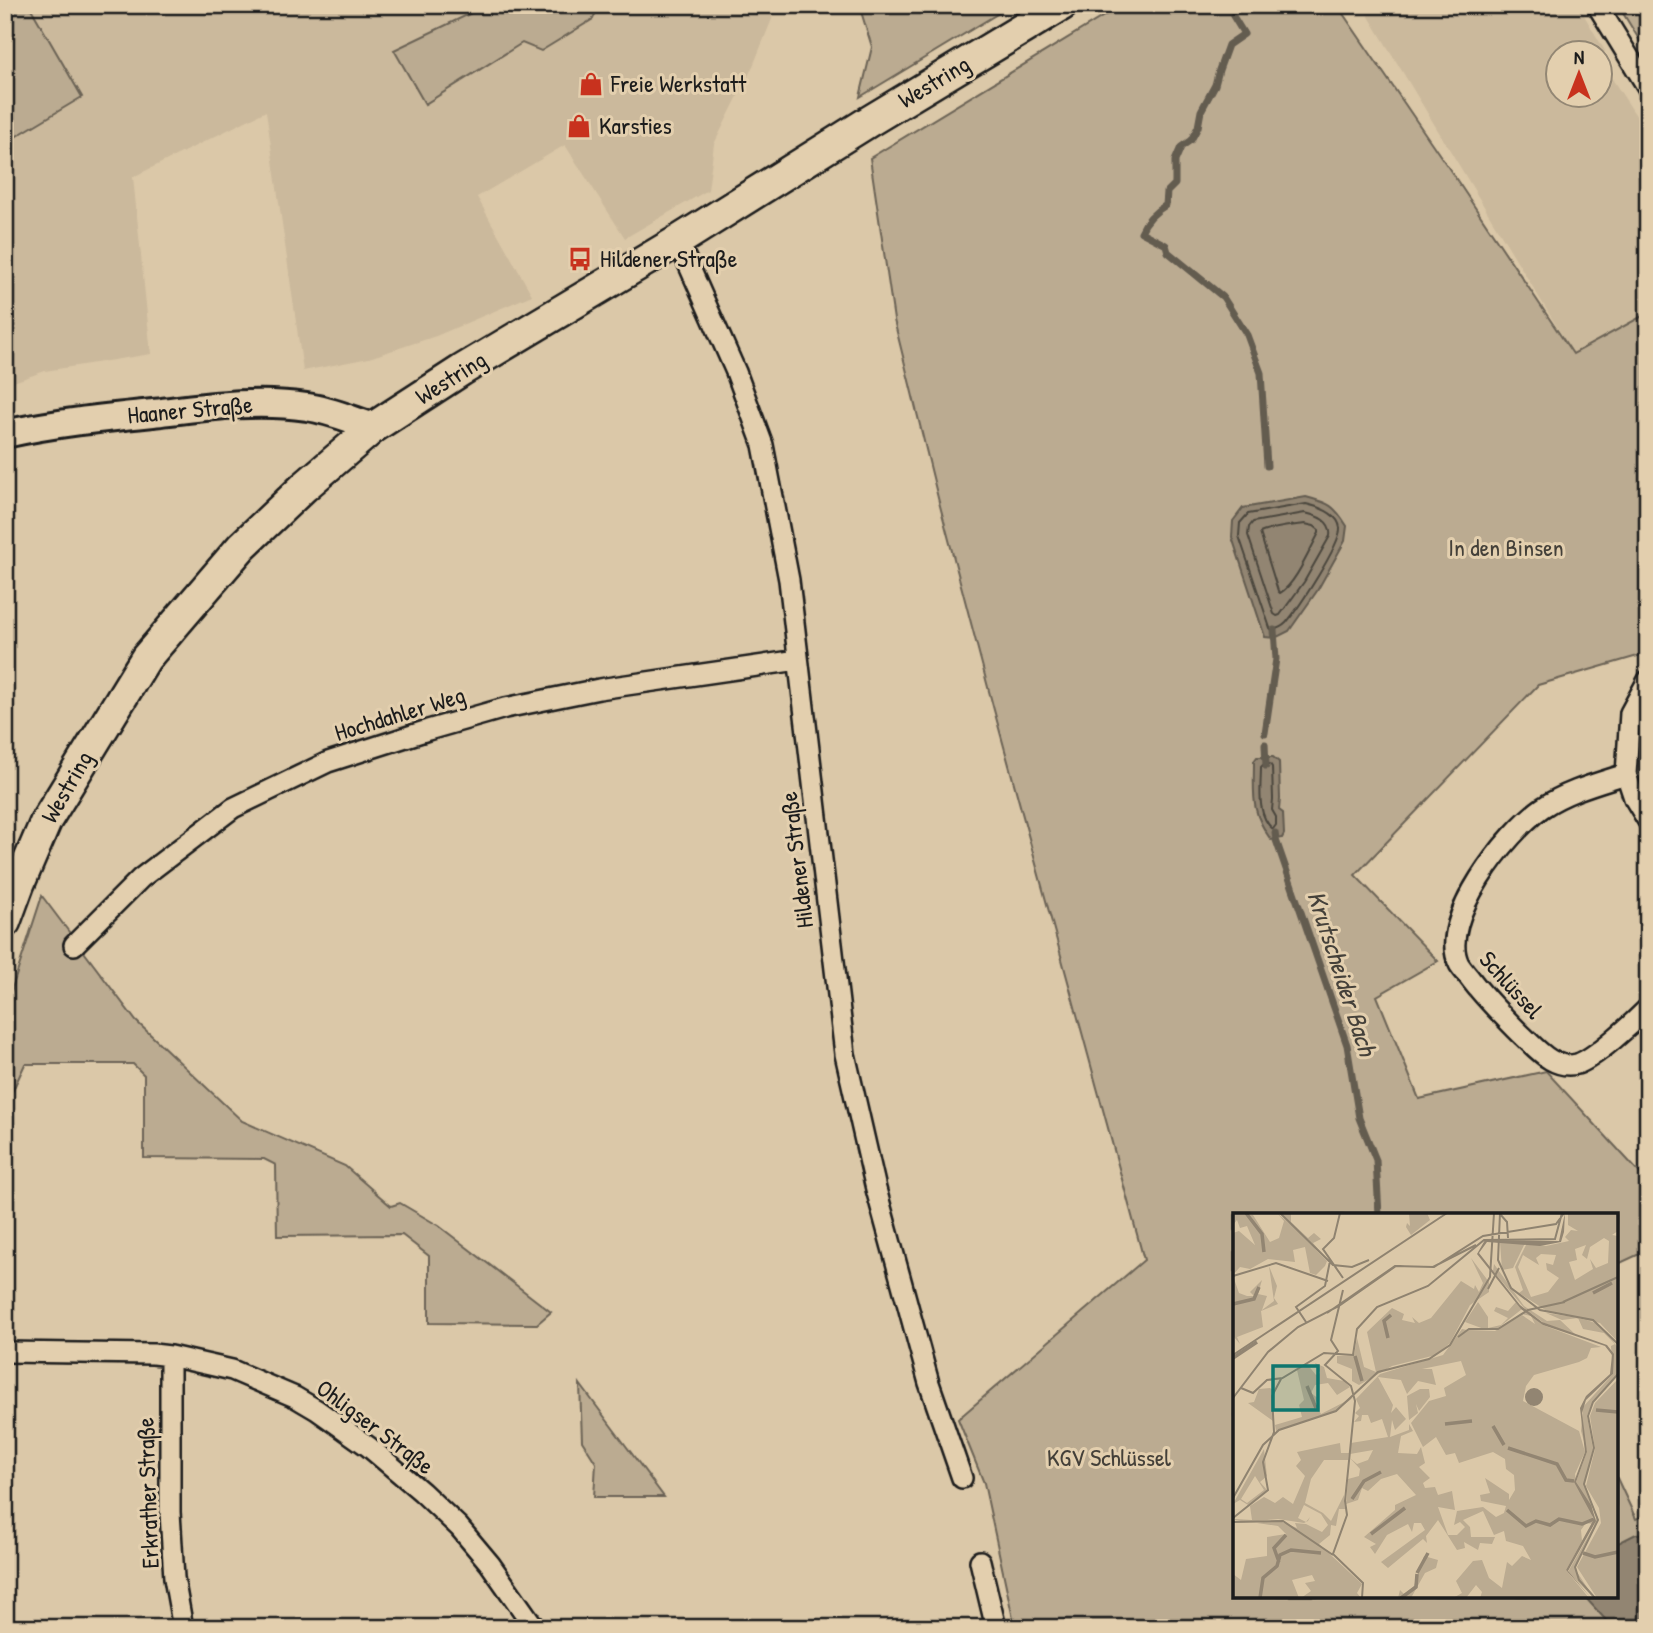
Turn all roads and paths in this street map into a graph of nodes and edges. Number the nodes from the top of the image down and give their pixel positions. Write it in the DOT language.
graph roads {
  1 [pos="1062,5"];
  2 [pos="1597,5"];
  3 [pos="1648,88"];
  4 [pos="678,241"];
  5 [pos="374,427"];
  6 [pos="5,434"];
  7 [pos="798,660"];
  8 [pos="1648,680"];
  9 [pos="1626,774"];
  10 [pos="1648,821"];
  11 [pos="5,922"];
  12 [pos="74,945"];
  13 [pos="1648,1008"];
  14 [pos="5,1352"];
  15 [pos="170,1356"];
  16 [pos="962,1478"];
  17 [pos="979,1561"];
  18 [pos="183,1628"];
  19 [pos="535,1628"];
  20 [pos="996,1628"];
  1 -- 4 [label="main road, Westring"];
  2 -- 3 [label="street"];
  4 -- 5 [label="main road, Westring"];
  4 -- 7 [label="street, Hildener Straße"];
  5 -- 6 [label="main road, Haaner Straße"];
  5 -- 11 [label="main road, Westring"];
  7 -- 12 [label="street, Hochdahler Weg"];
  7 -- 16 [label="street, Hildener Straße"];
  8 -- 9 [label="street"];
  9 -- 10 [label="street"];
  9 -- 13 [label="street, Schlüssel"];
  14 -- 15 [label="street, Ohligser Straße"];
  15 -- 18 [label="street, Erkrather Straße"];
  15 -- 19 [label="street, Ohligser Straße"];
  17 -- 20 [label="street"];
}
